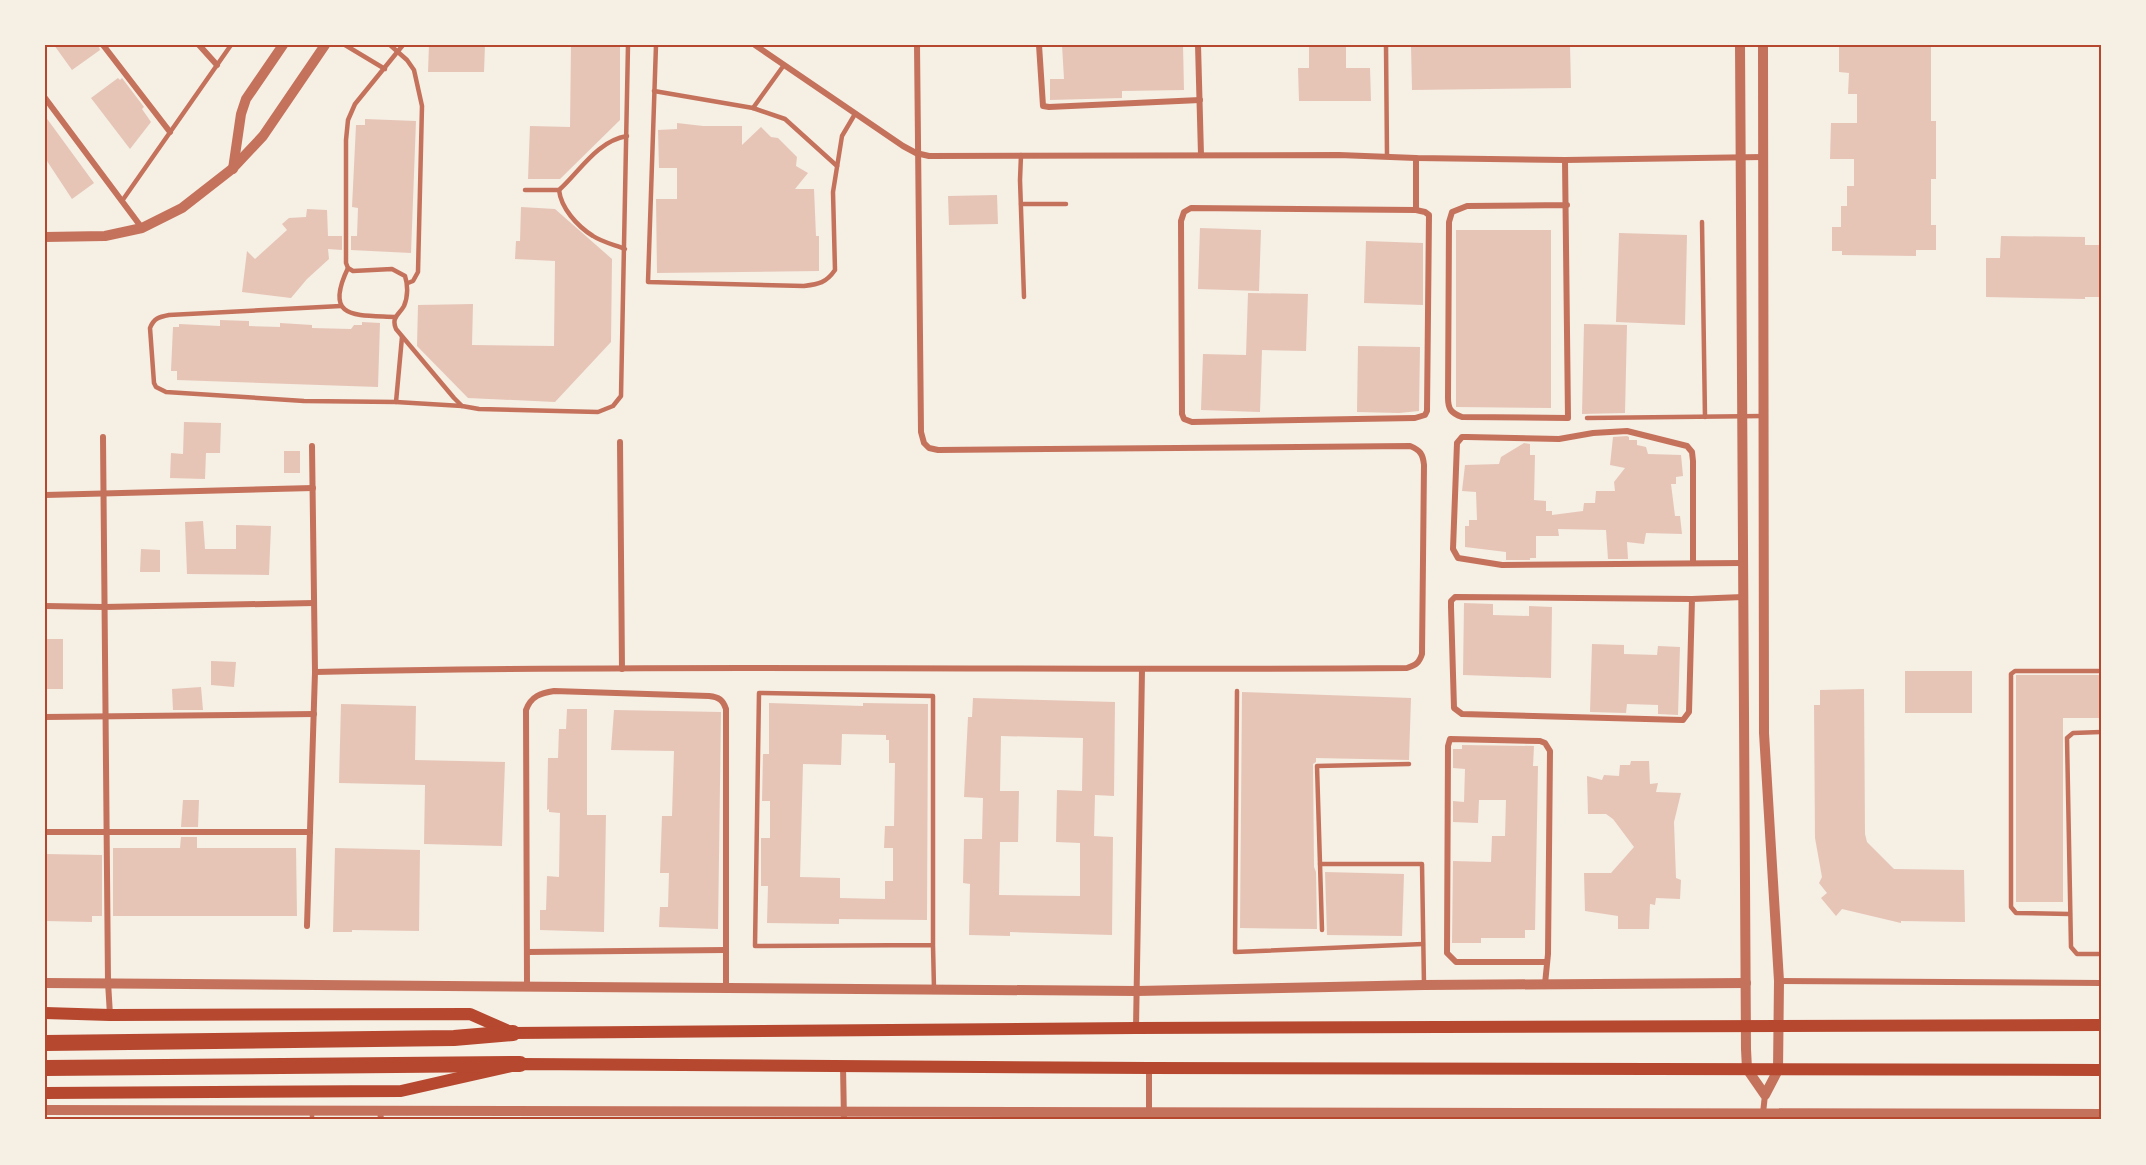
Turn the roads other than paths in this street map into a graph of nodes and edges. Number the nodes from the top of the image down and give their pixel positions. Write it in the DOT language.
graph roads {
  1 [pos="103,45"];
  2 [pos="199,45"];
  3 [pos="231,45"];
  4 [pos="283,45"];
  5 [pos="325,45"];
  6 [pos="345,45"];
  7 [pos="390,45"];
  8 [pos="403,45"];
  9 [pos="628,45"];
  10 [pos="656,45"];
  11 [pos="755,45"];
  12 [pos="917,45"];
  13 [pos="1039,45"];
  14 [pos="1198,45"];
  15 [pos="1386,45"];
  16 [pos="1740,45"];
  17 [pos="1763,45"];
  18 [pos="398,50"];
  19 [pos="218,65"];
  20 [pos="784,65"];
  21 [pos="385,69"];
  22 [pos="654,91"];
  23 [pos="45,98"];
  24 [pos="1200,100"];
  25 [pos="753,108"];
  26 [pos="855,114"];
  27 [pos="170,132"];
  28 [pos="627,136"];
  29 [pos="916,153"];
  30 [pos="1021,155"];
  31 [pos="1201,155"];
  32 [pos="1387,156"];
  33 [pos="1741,157"];
  34 [pos="1763,157"];
  35 [pos="1416,158"];
  36 [pos="1565,160"];
  37 [pos="837,167"];
  38 [pos="232,169"];
  39 [pos="525,190"];
  40 [pos="559,190"];
  41 [pos="122,201"];
  42 [pos="1021,204"];
  43 [pos="1066,204"];
  44 [pos="1567,205"];
  45 [pos="1416,210"];
  46 [pos="1702,222"];
  47 [pos="142,228"];
  48 [pos="46,236"];
  49 [pos="625,249"];
  50 [pos="348,268"];
  51 [pos="408,284"];
  52 [pos="1024,297"];
  53 [pos="341,306"];
  54 [pos="395,317"];
  55 [pos="402,337"];
  56 [pos="396,402"];
  57 [pos="462,406"];
  58 [pos="1764,416"];
  59 [pos="1705,417"];
  60 [pos="1742,417"];
  61 [pos="1587,418"];
  62 [pos="103,437"];
  63 [pos="620,442"];
  64 [pos="312,446"];
  65 [pos="313,488"];
  66 [pos="104,494"];
  67 [pos="45,495"];
  68 [pos="1693,563"];
  69 [pos="1743,563"];
  70 [pos="1743,597"];
  71 [pos="1692,599"];
  72 [pos="314,603"];
  73 [pos="45,606"];
  74 [pos="104,607"];
  75 [pos="622,669"];
  76 [pos="1142,670"];
  77 [pos="2101,671"];
  78 [pos="315,672"];
  79 [pos="1237,691"];
  80 [pos="314,714"];
  81 [pos="45,717"];
  82 [pos="105,717"];
  83 [pos="2101,732"];
  84 [pos="1409,764"];
  85 [pos="45,832"];
  86 [pos="106,832"];
  87 [pos="310,832"];
  88 [pos="1320,864"];
  89 [pos="2070,914"];
  90 [pos="307,926"];
  91 [pos="1322,930"];
  92 [pos="1423,944"];
  93 [pos="933,945"];
  94 [pos="726,950"];
  95 [pos="527,952"];
  96 [pos="2101,954"];
  97 [pos="1546,962"];
  98 [pos="1779,981"];
  99 [pos="45,982"];
  100 [pos="108,982"];
  101 [pos="1746,983"];
  102 [pos="2101,983"];
  103 [pos="1545,984"];
  104 [pos="527,986"];
  105 [pos="1424,986"];
  106 [pos="726,987"];
  107 [pos="934,989"];
  108 [pos="1137,991"];
  109 [pos="45,1013"];
  110 [pos="110,1015"];
  111 [pos="2101,1025"];
  112 [pos="1779,1026"];
  113 [pos="1746,1027"];
  114 [pos="1137,1028"];
  115 [pos="513,1033"];
  116 [pos="45,1043"];
  117 [pos="520,1064"];
  118 [pos="843,1066"];
  119 [pos="45,1068"];
  120 [pos="1149,1068"];
  121 [pos="1747,1070"];
  122 [pos="1778,1070"];
  123 [pos="2101,1070"];
  124 [pos="45,1093"];
  125 [pos="1765,1095"];
  126 [pos="45,1110"];
  127 [pos="2101,1114"];
  128 [pos="312,1115"];
  129 [pos="381,1115"];
  130 [pos="608,1115"];
  131 [pos="844,1115"];
  132 [pos="874,1115"];
  133 [pos="1149,1116"];
  134 [pos="1472,1116"];
  135 [pos="1497,1116"];
  136 [pos="1763,1117"];
  1 -- 27 [label="street"];
  2 -- 19 [label="street"];
  3 -- 19 [label="lane"];
  4 -- 38 [label="street"];
  5 -- 38 [label="street"];
  6 -- 21 [label="lane"];
  7 -- 18 [label="lane"];
  8 -- 18 [label="lane"];
  9 -- 28 [label="lane"];
  10 -- 22 [label="lane"];
  11 -- 20 [label="street"];
  12 -- 29 [label="street"];
  13 -- 24 [label="street"];
  14 -- 24 [label="street"];
  15 -- 32 [label="lane"];
  16 -- 33 [label="street"];
  17 -- 34 [label="street"];
  18 -- 21 [label="lane"];
  18 -- 51 [label="lane"];
  19 -- 27 [label="lane"];
  20 -- 25 [label="lane"];
  20 -- 26 [label="street"];
  21 -- 50 [label="lane"];
  22 -- 25 [label="lane"];
  22 -- 37 [label="lane"];
  23 -- 41 [label="street"];
  24 -- 31 [label="street"];
  25 -- 37 [label="lane"];
  26 -- 29 [label="street"];
  26 -- 37 [label="lane"];
  27 -- 41 [label="lane"];
  28 -- 40 [label="lane"];
  28 -- 49 [label="lane"];
  29 -- 30 [label="street"];
  29 -- 76 [label="street"];
  30 -- 31 [label="street"];
  30 -- 42 [label="lane"];
  31 -- 32 [label="street"];
  32 -- 35 [label="street"];
  33 -- 34 [label="street"];
  33 -- 36 [label="street"];
  33 -- 60 [label="street"];
  34 -- 58 [label="street"];
  35 -- 36 [label="street"];
  35 -- 45 [label="street"];
  36 -- 44 [label="street"];
  38 -- 47 [label="street"];
  39 -- 40 [label="lane"];
  40 -- 49 [label="lane"];
  41 -- 47 [label="street"];
  42 -- 43 [label="lane"];
  42 -- 52 [label="lane"];
  44 -- 44 [label="street"];
  45 -- 45 [label="street"];
  46 -- 59 [label="lane"];
  47 -- 48 [label="street"];
  49 -- 57 [label="lane"];
  50 -- 51 [label="lane"];
  50 -- 53 [label="lane"];
  51 -- 54 [label="lane"];
  53 -- 54 [label="lane"];
  53 -- 56 [label="lane"];
  54 -- 55 [label="lane"];
  55 -- 56 [label="lane"];
  55 -- 57 [label="lane"];
  56 -- 57 [label="lane"];
  58 -- 60 [label="lane"];
  58 -- 98 [label="street"];
  59 -- 60 [label="lane"];
  59 -- 61 [label="lane"];
  60 -- 69 [label="street"];
  62 -- 66 [label="street"];
  63 -- 75 [label="street"];
  64 -- 65 [label="street"];
  65 -- 66 [label="street"];
  65 -- 72 [label="street"];
  66 -- 67 [label="street"];
  66 -- 74 [label="street"];
  68 -- 68 [label="street"];
  68 -- 69 [label="street"];
  69 -- 70 [label="street"];
  70 -- 71 [label="street"];
  70 -- 101 [label="street"];
  71 -- 71 [label="street"];
  72 -- 74 [label="street"];
  72 -- 78 [label="street"];
  73 -- 74 [label="street"];
  74 -- 82 [label="street"];
  75 -- 76 [label="street"];
  75 -- 78 [label="street"];
  76 -- 108 [label="street"];
  77 -- 89 [label="lane"];
  78 -- 80 [label="street"];
  79 -- 92 [label="lane"];
  80 -- 82 [label="street"];
  80 -- 87 [label="street"];
  81 -- 82 [label="street"];
  82 -- 86 [label="street"];
  83 -- 89 [label="lane"];
  84 -- 88 [label="lane"];
  85 -- 86 [label="street"];
  86 -- 87 [label="street"];
  86 -- 100 [label="street"];
  87 -- 90 [label="street"];
  88 -- 91 [label="lane"];
  88 -- 92 [label="lane"];
  89 -- 96 [label="lane"];
  92 -- 105 [label="lane"];
  93 -- 93 [label="lane"];
  93 -- 107 [label="lane"];
  94 -- 95 [label="street"];
  94 -- 95 [label="street"];
  94 -- 106 [label="street"];
  95 -- 104 [label="street"];
  97 -- 97 [label="street"];
  97 -- 103 [label="street"];
  98 -- 102 [label="street"];
  98 -- 112 [label="street"];
  99 -- 100 [label="street"];
  100 -- 104 [label="street"];
  100 -- 110 [label="street"];
  101 -- 103 [label="street"];
  101 -- 113 [label="street"];
  103 -- 105 [label="street"];
  104 -- 106 [label="street"];
  105 -- 108 [label="street"];
  106 -- 107 [label="street"];
  107 -- 108 [label="street"];
  108 -- 114 [label="street"];
  109 -- 110 [label="main road"];
  110 -- 115 [label="main road"];
  111 -- 112 [label="main road"];
  112 -- 113 [label="main road"];
  112 -- 122 [label="street"];
  113 -- 114 [label="main road"];
  113 -- 121 [label="street"];
  114 -- 115 [label="main road"];
  115 -- 116 [label="highway"];
  117 -- 118 [label="main road"];
  117 -- 119 [label="highway"];
  117 -- 124 [label="main road"];
  118 -- 120 [label="main road"];
  118 -- 131 [label="street"];
  120 -- 121 [label="main road"];
  120 -- 133 [label="street"];
  121 -- 122 [label="main road"];
  121 -- 125 [label="street"];
  122 -- 123 [label="main road"];
  122 -- 125 [label="street"];
  125 -- 136 [label="street"];
  126 -- 128 [label="street"];
  127 -- 136 [label="street"];
  128 -- 129 [label="street"];
  129 -- 130 [label="street"];
  130 -- 131 [label="street"];
  131 -- 132 [label="street"];
  132 -- 133 [label="street"];
  133 -- 134 [label="street"];
  134 -- 135 [label="street"];
  135 -- 136 [label="street"];
}
